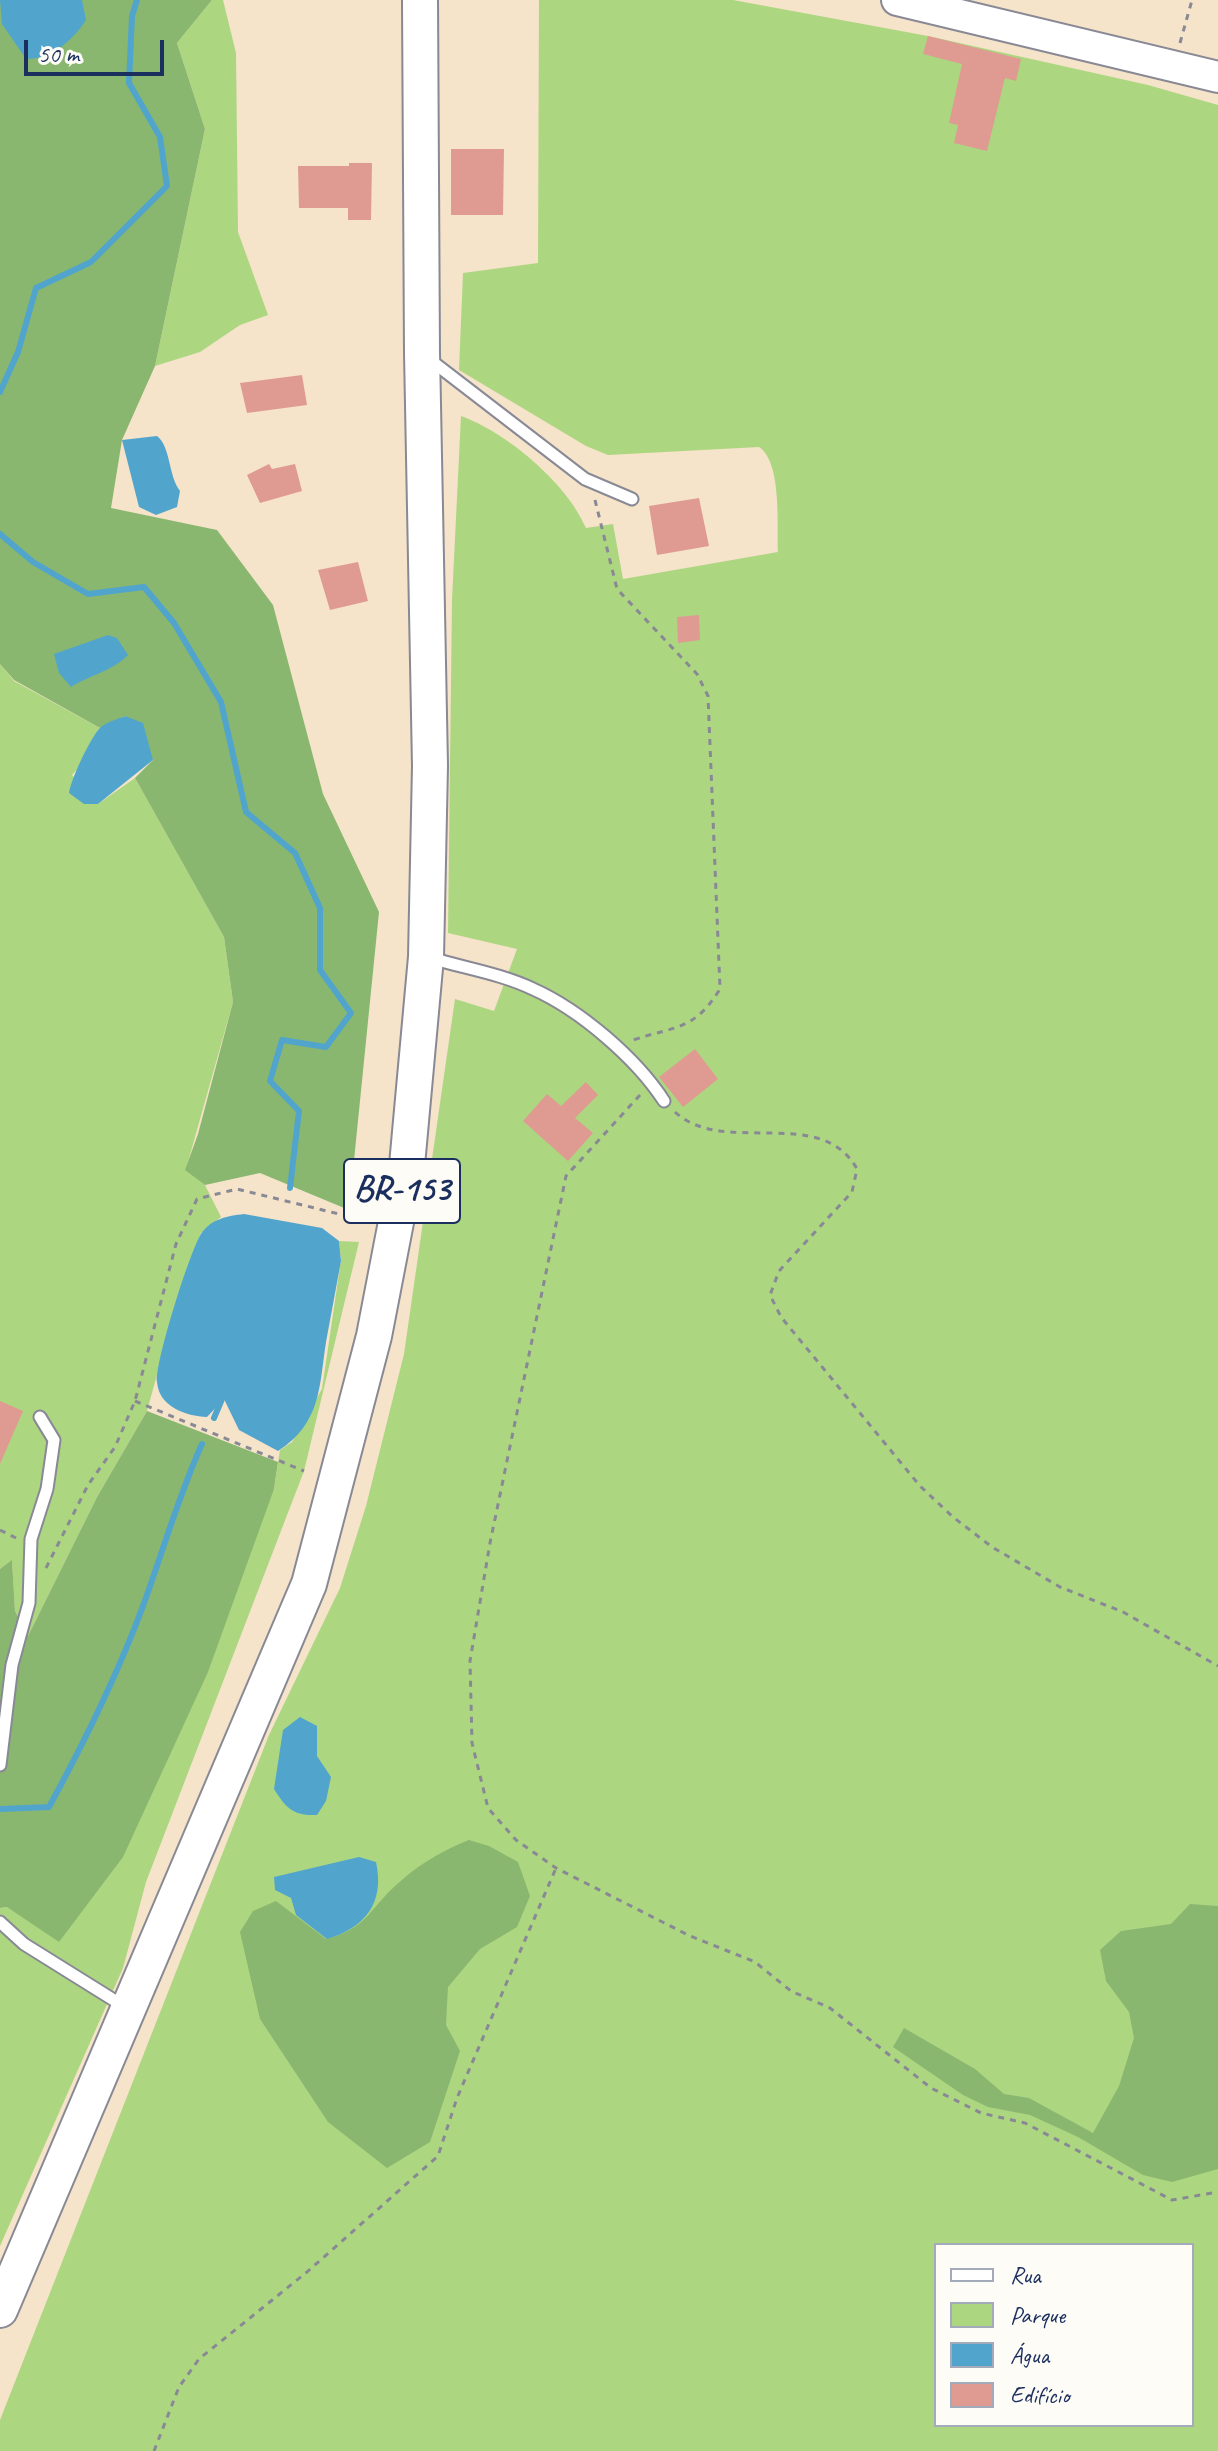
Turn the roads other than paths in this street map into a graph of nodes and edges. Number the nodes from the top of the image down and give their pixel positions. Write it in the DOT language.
graph roads {
  1 [pos="420,0"];
  2 [pos="897,0"];
  3 [pos="1218,77"];
  4 [pos="422,353"];
  5 [pos="632,499"];
  6 [pos="426,957"];
  7 [pos="664,1101"];
  8 [pos="40,1417"];
  9 [pos="0,1765"];
  10 [pos="0,1922"];
  11 [pos="128,2009"];
  12 [pos="0,2310"];
  1 -- 4 [label="main road, BR-153"];
  2 -- 3 [label="street"];
  4 -- 5 [label="lane"];
  4 -- 6 [label="main road, BR-153"];
  6 -- 7 [label="lane"];
  6 -- 11 [label="main road, BR-153"];
  8 -- 9 [label="lane"];
  10 -- 11 [label="lane"];
  11 -- 12 [label="main road, BR-153"];
}
